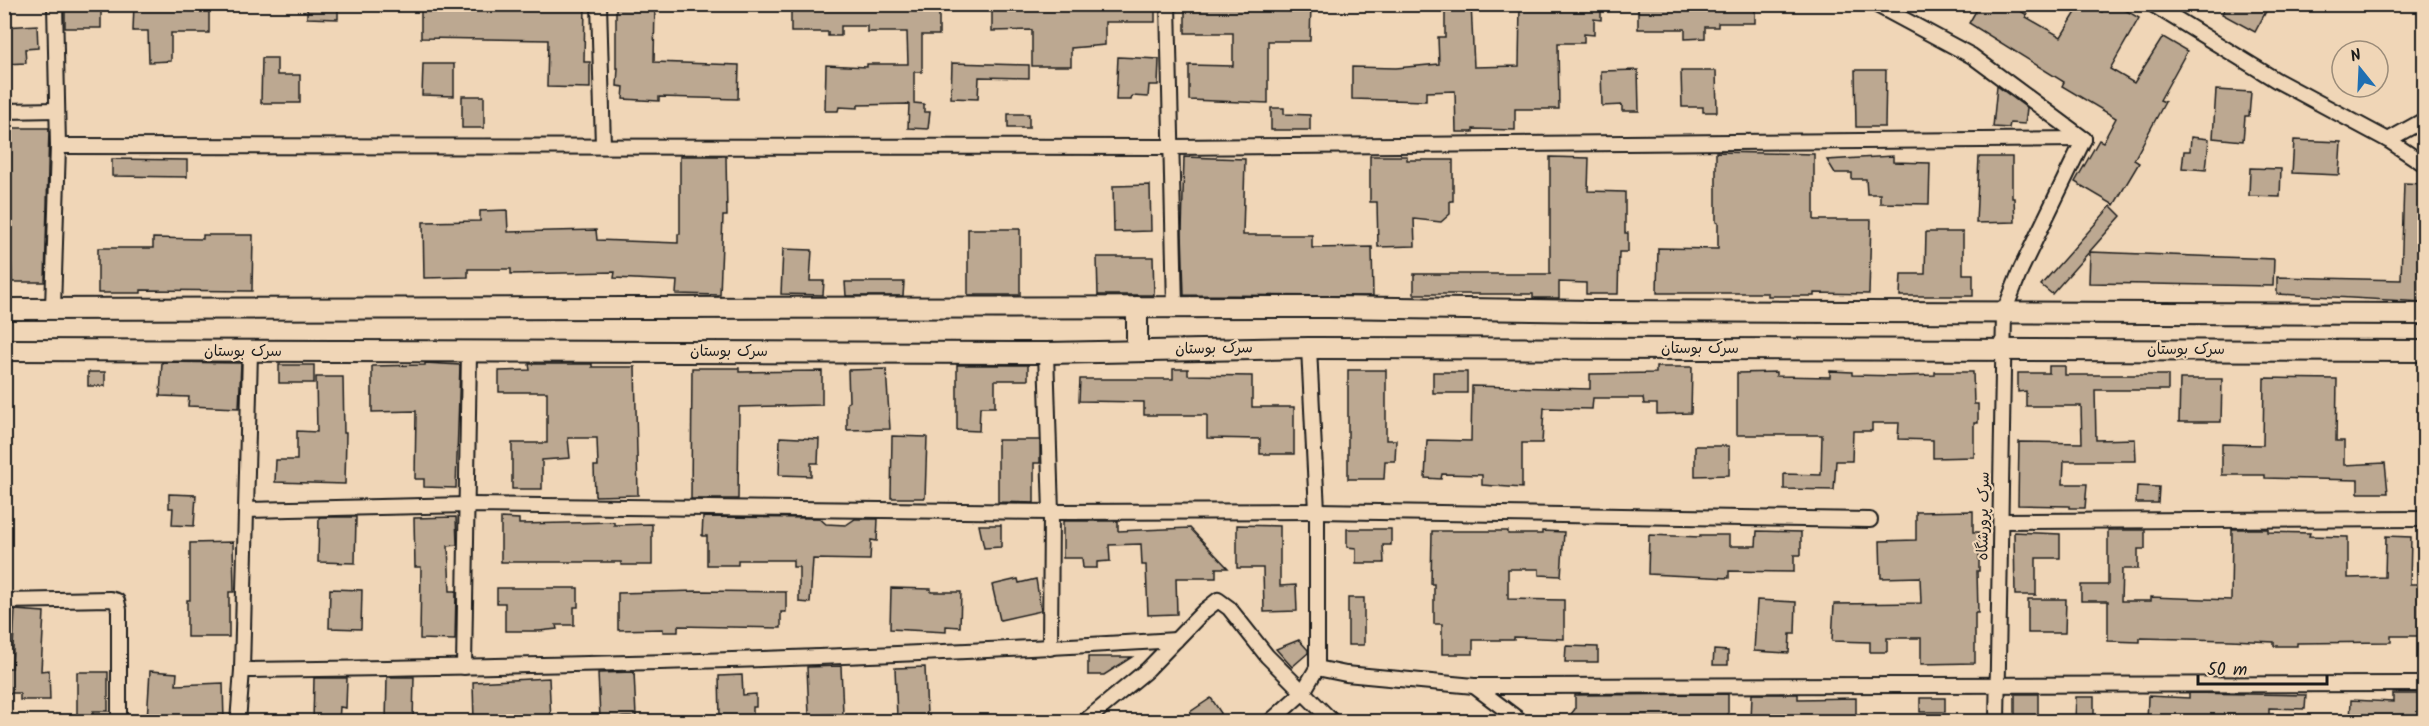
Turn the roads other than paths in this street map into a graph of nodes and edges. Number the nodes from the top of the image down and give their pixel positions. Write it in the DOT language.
graph roads {
  1 [pos="55,4"];
  2 [pos="599,4"];
  3 [pos="1168,4"];
  4 [pos="1875,4"];
  5 [pos="2152,4"];
  6 [pos="57,110"];
  7 [pos="4,111"];
  8 [pos="2424,120"];
  9 [pos="2084,139"];
  10 [pos="2388,140"];
  11 [pos="58,146"];
  12 [pos="603,146"];
  13 [pos="1171,147"];
  14 [pos="2424,164"];
  15 [pos="1137,307"];
  16 [pos="1175,307"];
  17 [pos="53,308"];
  18 [pos="4,309"];
  19 [pos="2004,312"];
  20 [pos="2424,314"];
  21 [pos="1309,348"];
  22 [pos="2004,349"];
  23 [pos="4,350"];
  24 [pos="1137,350"];
  25 [pos="2424,351"];
  26 [pos="250,352"];
  27 [pos="468,352"];
  28 [pos="1046,353"];
  29 [pos="468,505"];
  30 [pos="246,510"];
  31 [pos="1317,511"];
  32 [pos="1051,512"];
  33 [pos="1870,519"];
  34 [pos="2424,519"];
  35 [pos="2001,521"];
  36 [pos="4,601"];
  37 [pos="1176,640"];
  38 [pos="1050,648"];
  39 [pos="464,667"];
  40 [pos="1317,668"];
  41 [pos="242,670"];
  42 [pos="1998,684"];
  43 [pos="2424,684"];
  44 [pos="1474,686"];
  45 [pos="1303,692"];
  46 [pos="119,722"];
  47 [pos="238,722"];
  48 [pos="1084,722"];
  49 [pos="1270,722"];
  50 [pos="1332,722"];
  51 [pos="1522,722"];
  52 [pos="1997,722"];
  1 -- 6 [label="street"];
  2 -- 12 [label="street"];
  3 -- 13 [label="street"];
  4 -- 9 [label="street"];
  5 -- 10 [label="street"];
  6 -- 7 [label="street"];
  6 -- 11 [label="street"];
  8 -- 10 [label="street"];
  9 -- 13 [label="street"];
  9 -- 19 [label="street"];
  10 -- 14 [label="street"];
  11 -- 12 [label="street"];
  11 -- 17 [label="street"];
  12 -- 13 [label="street"];
  13 -- 16 [label="street"];
  15 -- 16 [label="street"];
  15 -- 17 [label="street"];
  15 -- 24 [label="street"];
  16 -- 19 [label="street"];
  17 -- 18 [label="street"];
  19 -- 20 [label="street"];
  19 -- 22 [label="street, سرک پرورشگاه"];
  21 -- 22 [label="street, سرک بوستان"];
  21 -- 24 [label="street, سرک بوستان"];
  21 -- 31 [label="street"];
  22 -- 25 [label="street, سرک بوستان"];
  22 -- 35 [label="street, سرک پرورشگاه"];
  23 -- 26 [label="street, سرک بوستان"];
  24 -- 28 [label="street, سرک بوستان"];
  26 -- 27 [label="street, سرک بوستان"];
  26 -- 30 [label="street"];
  27 -- 28 [label="street, سرک بوستان"];
  27 -- 29 [label="street"];
  28 -- 32 [label="street"];
  29 -- 30 [label="street"];
  29 -- 32 [label="street"];
  29 -- 39 [label="street"];
  30 -- 41 [label="street"];
  31 -- 32 [label="street"];
  31 -- 33 [label="street"];
  31 -- 40 [label="street"];
  32 -- 38 [label="street"];
  34 -- 35 [label="street"];
  35 -- 42 [label="street, سرک پرورشگاه"];
  36 -- 46 [label="street"];
  37 -- 38 [label="street"];
  37 -- 45 [label="street"];
  37 -- 48 [label="street"];
  38 -- 39 [label="street"];
  39 -- 41 [label="street"];
  40 -- 44 [label="street"];
  40 -- 45 [label="street"];
  41 -- 47 [label="street"];
  42 -- 43 [label="street"];
  42 -- 44 [label="street"];
  42 -- 52 [label="street, سرک پرورشگاه"];
  44 -- 51 [label="street"];
  45 -- 49 [label="street"];
  45 -- 50 [label="street"];
}
